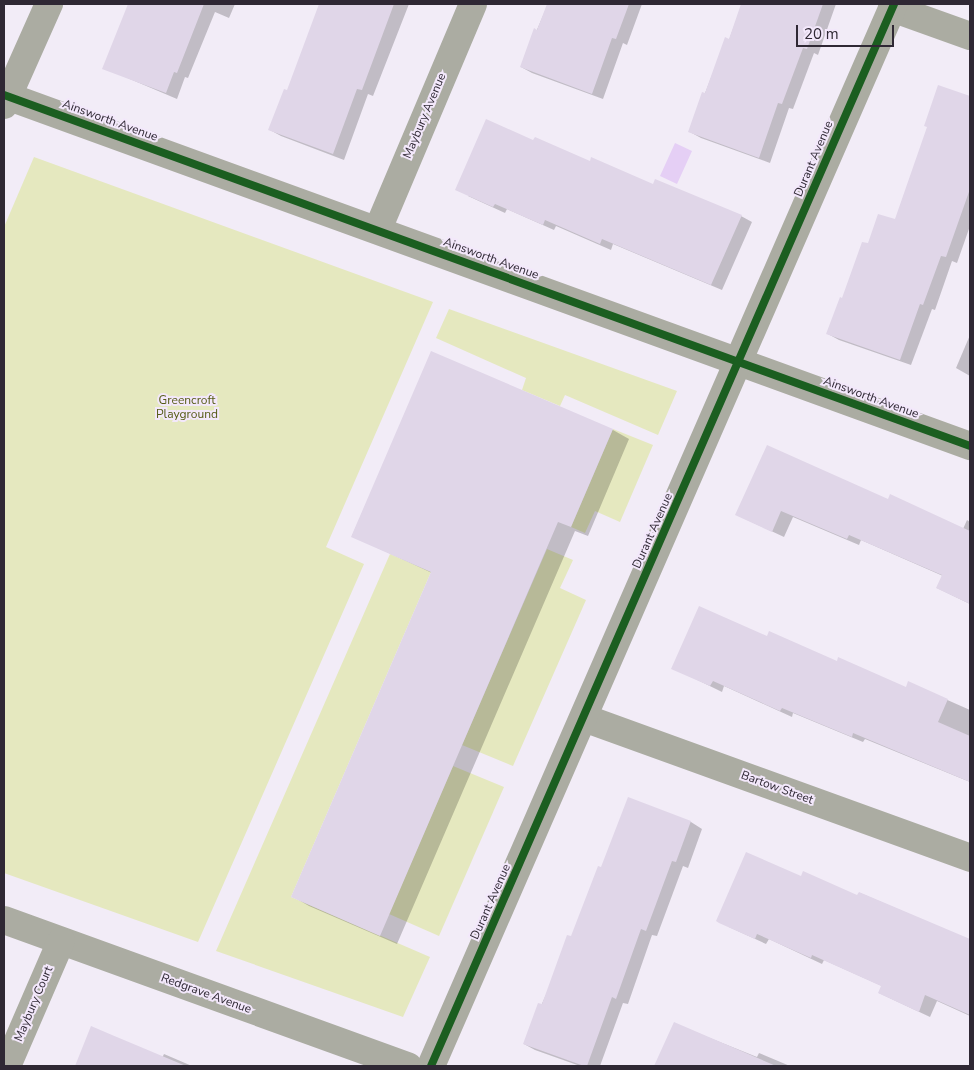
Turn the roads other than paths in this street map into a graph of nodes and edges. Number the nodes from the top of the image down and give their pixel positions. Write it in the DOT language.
graph roads {
  1 [pos="49,4"];
  2 [pos="474,4"];
  3 [pos="893,6"];
  4 [pos="970,36"];
  5 [pos="5,99"];
  6 [pos="378,229"];
  7 [pos="739,362"];
  8 [pos="970,446"];
  9 [pos="584,718"];
  10 [pos="970,858"];
  11 [pos="4,920"];
  12 [pos="60,941"];
  13 [pos="7,1066"];
  14 [pos="408,1066"];
  15 [pos="432,1066"];
  1 -- 5 [label="street"];
  2 -- 6 [label="street, Maybury Avenue"];
  3 -- 4 [label="street"];
  3 -- 7 [label="street, Durant Avenue"];
  5 -- 6 [label="street, Ainsworth Avenue"];
  6 -- 7 [label="street, Ainsworth Avenue"];
  7 -- 8 [label="street, Ainsworth Avenue"];
  7 -- 9 [label="street, Durant Avenue"];
  9 -- 10 [label="street, Bartow Street"];
  9 -- 15 [label="street, Durant Avenue"];
  11 -- 12 [label="street, Redgrave Avenue"];
  12 -- 13 [label="street, Maybury Court"];
  12 -- 14 [label="street, Redgrave Avenue"];
}
